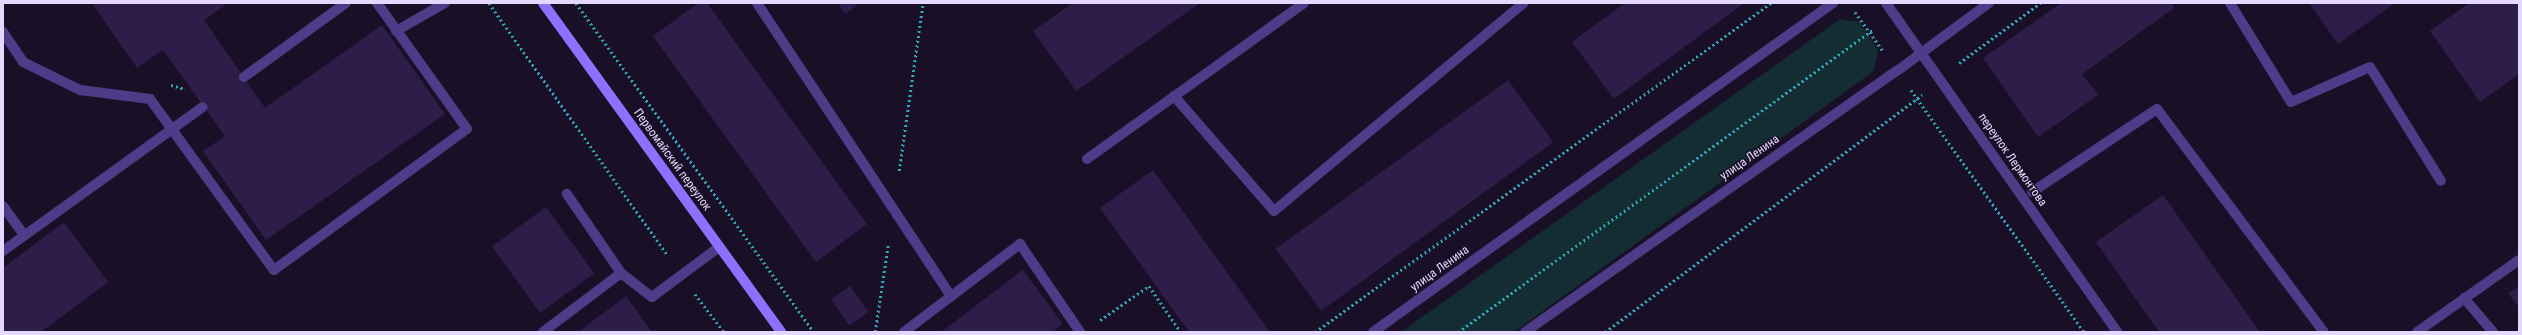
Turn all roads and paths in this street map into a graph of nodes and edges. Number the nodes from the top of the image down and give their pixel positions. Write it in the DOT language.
graph roads {
  1 [pos="346,3"];
  2 [pos="377,3"];
  3 [pos="445,3"];
  4 [pos="489,3"];
  5 [pos="543,3"];
  6 [pos="576,3"];
  7 [pos="757,3"];
  8 [pos="923,3"];
  9 [pos="1304,3"];
  10 [pos="1524,3"];
  11 [pos="1770,3"];
  12 [pos="1833,3"];
  13 [pos="1886,3"];
  14 [pos="1989,3"];
  15 [pos="2040,3"];
  16 [pos="2230,3"];
  17 [pos="1853,9"];
  18 [pos="1894,14"];
  19 [pos="396,31"];
  20 [pos="3,32"];
  21 [pos="1870,32"];
  22 [pos="1921,54"];
  23 [pos="1897,71"];
  24 [pos="244,77"];
  25 [pos="1940,80"];
  26 [pos="1174,96"];
  27 [pos="1918,99"];
  28 [pos="203,107"];
  29 [pos="174,129"];
  30 [pos="1087,159"];
  31 [pos="2441,181"];
  32 [pos="2032,192"];
  33 [pos="567,194"];
  34 [pos="3,206"];
  35 [pos="893,208"];
  36 [pos="24,235"];
  37 [pos="719,247"];
  38 [pos="3,251"];
  39 [pos="2519,260"];
  40 [pos="621,273"];
  41 [pos="681,275"];
  42 [pos="952,296"];
  43 [pos="2464,298"];
  44 [pos="1096,323"];
  45 [pos="543,332"];
  46 [pos="724,332"];
  47 [pos="780,332"];
  48 [pos="814,332"];
  49 [pos="875,332"];
  50 [pos="904,332"];
  51 [pos="1080,332"];
  52 [pos="1181,332"];
  53 [pos="1315,332"];
  54 [pos="1373,332"];
  55 [pos="1458,332"];
  56 [pos="1525,332"];
  57 [pos="1605,332"];
  58 [pos="2084,332"];
  59 [pos="2117,332"];
  60 [pos="2324,332"];
  61 [pos="2417,332"];
  62 [pos="2493,332"];
  1 -- 24 [label="street"];
  2 -- 19 [label="street"];
  3 -- 19 [label="street"];
  4 -- 41 [label="path"];
  5 -- 37 [label="street, Первомайский переулок"];
  6 -- 48 [label="path"];
  7 -- 35 [label="street"];
  8 -- 35 [label="path"];
  9 -- 26 [label="street"];
  10 -- 26 [label="street"];
  11 -- 53 [label="path"];
  12 -- 54 [label="street, улица Ленина"];
  13 -- 18 [label="street, переулок Лермонтова"];
  14 -- 22 [label="street, улица Ленина"];
  15 -- 25 [label="path"];
  16 -- 31 [label="street"];
  17 -- 21 [label="path"];
  18 -- 21 [label="path"];
  18 -- 22 [label="street, переулок Лермонтова"];
  19 -- 29 [label="street"];
  20 -- 29 [label="street"];
  21 -- 23 [label="path"];
  21 -- 55 [label="path"];
  22 -- 23 [label="street, улица Ленина"];
  22 -- 25 [label="street, переулок Лермонтова"];
  23 -- 27 [label="path"];
  23 -- 56 [label="street, улица Ленина"];
  25 -- 27 [label="path"];
  25 -- 59 [label="street, переулок Лермонтова"];
  26 -- 30 [label="street"];
  27 -- 57 [label="path"];
  27 -- 58 [label="path"];
  28 -- 29 [label="street"];
  29 -- 36 [label="street"];
  32 -- 60 [label="street"];
  33 -- 40 [label="street"];
  34 -- 36 [label="street"];
  35 -- 42 [label="street"];
  35 -- 49 [label="path"];
  36 -- 38 [label="street"];
  37 -- 41 [label="street"];
  37 -- 47 [label="street, Первомайский переулок"];
  39 -- 43 [label="street"];
  40 -- 41 [label="street"];
  40 -- 45 [label="street"];
  41 -- 46 [label="path"];
  42 -- 50 [label="street"];
  42 -- 51 [label="street"];
  43 -- 61 [label="street"];
  43 -- 62 [label="street"];
  44 -- 52 [label="path"];
}
